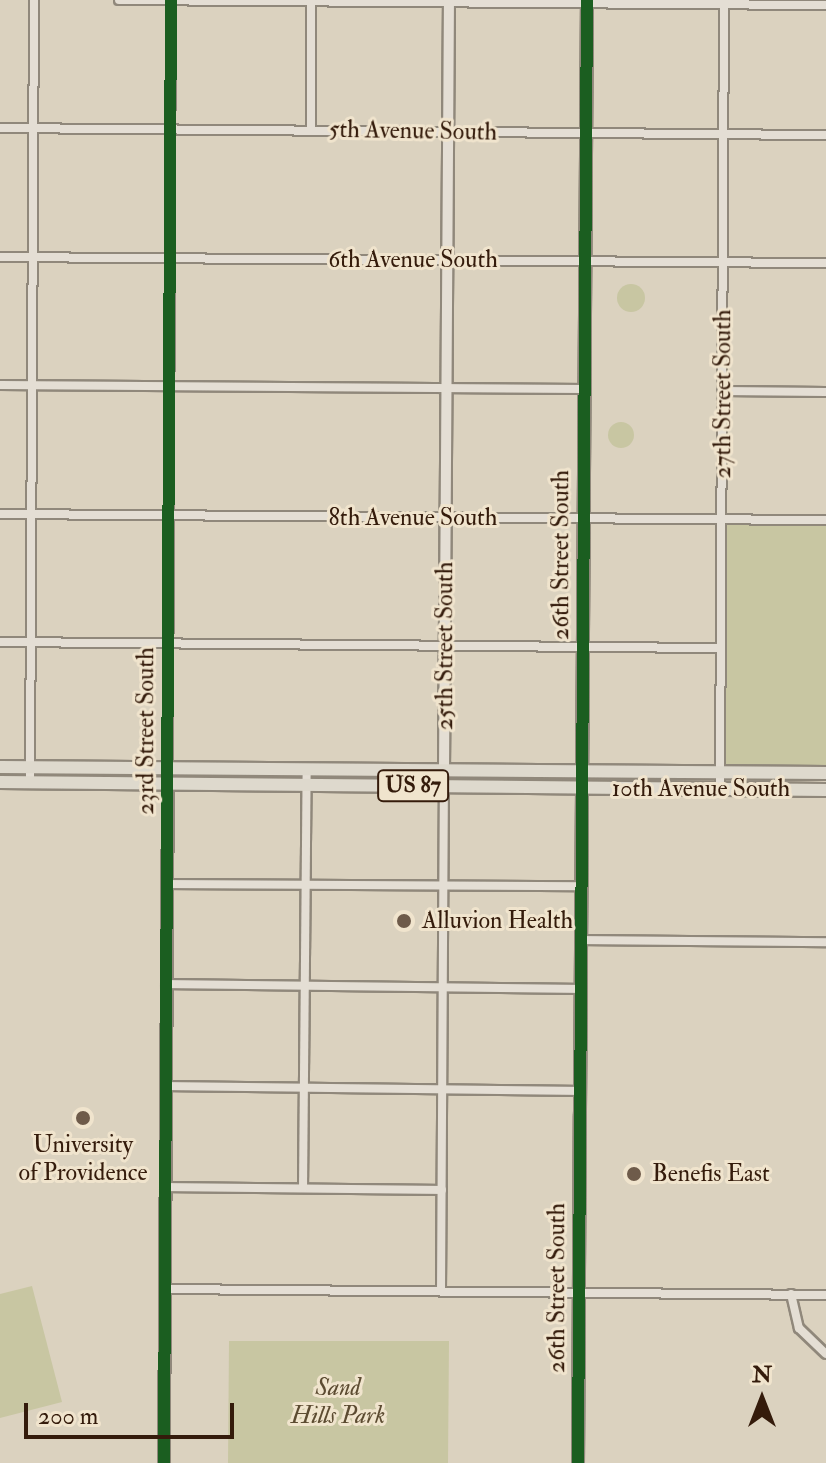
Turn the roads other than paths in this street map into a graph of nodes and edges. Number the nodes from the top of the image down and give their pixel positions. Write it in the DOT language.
graph roads {
  1 [pos="34,0"];
  2 [pos="119,0"];
  3 [pos="171,0"];
  4 [pos="311,0"];
  5 [pos="449,2"];
  6 [pos="587,2"];
  7 [pos="724,2"];
  8 [pos="826,5"];
  9 [pos="0,128"];
  10 [pos="34,128"];
  11 [pos="173,128"];
  12 [pos="311,129"];
  13 [pos="449,132"];
  14 [pos="586,132"];
  15 [pos="724,134"];
  16 [pos="826,135"];
  17 [pos="0,257"];
  18 [pos="34,257"];
  19 [pos="171,259"];
  20 [pos="448,260"];
  21 [pos="585,261"];
  22 [pos="724,262"];
  23 [pos="826,263"];
  24 [pos="0,385"];
  25 [pos="32,385"];
  26 [pos="170,387"];
  27 [pos="447,388"];
  28 [pos="584,389"];
  29 [pos="723,391"];
  30 [pos="826,392"];
  31 [pos="0,514"];
  32 [pos="33,514"];
  33 [pos="169,516"];
  34 [pos="445,518"];
  35 [pos="583,519"];
  36 [pos="721,519"];
  37 [pos="826,520"];
  38 [pos="0,642"];
  39 [pos="30,642"];
  40 [pos="168,644"];
  41 [pos="445,647"];
  42 [pos="582,647"];
  43 [pos="720,648"];
  44 [pos="168,766"];
  45 [pos="0,767"];
  46 [pos="30,767"];
  47 [pos="307,768"];
  48 [pos="444,770"];
  49 [pos="583,771"];
  50 [pos="719,772"];
  51 [pos="826,773"];
  52 [pos="0,782"];
  53 [pos="30,782"];
  54 [pos="168,783"];
  55 [pos="306,783"];
  56 [pos="445,786"];
  57 [pos="582,788"];
  58 [pos="720,788"];
  59 [pos="826,790"];
  60 [pos="167,884"];
  61 [pos="305,884"];
  62 [pos="444,885"];
  63 [pos="581,886"];
  64 [pos="581,940"];
  65 [pos="826,942"];
  66 [pos="166,984"];
  67 [pos="305,986"];
  68 [pos="443,988"];
  69 [pos="581,989"];
  70 [pos="166,1086"];
  71 [pos="304,1088"];
  72 [pos="443,1089"];
  73 [pos="580,1091"];
  74 [pos="165,1187"];
  75 [pos="303,1188"];
  76 [pos="442,1190"];
  77 [pos="164,1289"];
  78 [pos="441,1291"];
  79 [pos="579,1293"];
  80 [pos="791,1294"];
  81 [pos="826,1295"];
  82 [pos="826,1354"];
  83 [pos="164,1463"];
  84 [pos="578,1463"];
  1 -- 10 [label="street"];
  2 -- 3 [label="street"];
  3 -- 4 [label="street"];
  3 -- 11 [label="street, 23rd Street South"];
  4 -- 5 [label="street"];
  4 -- 12 [label="street"];
  5 -- 6 [label="street"];
  5 -- 13 [label="street, 25th Street South"];
  6 -- 7 [label="street"];
  6 -- 14 [label="street, 26th Street South"];
  7 -- 8 [label="street"];
  7 -- 15 [label="street, 27th Street South"];
  9 -- 10 [label="street, 5th Avenue South"];
  10 -- 11 [label="street, 5th Avenue South"];
  10 -- 18 [label="street"];
  11 -- 12 [label="street, 5th Avenue South"];
  11 -- 19 [label="street, 23rd Street South"];
  12 -- 13 [label="street, 5th Avenue South"];
  13 -- 14 [label="street, 5th Avenue South"];
  13 -- 20 [label="street, 25th Street South"];
  14 -- 15 [label="street, 5th Avenue South"];
  14 -- 21 [label="street, 26th Street South"];
  15 -- 16 [label="street, 5th Avenue South"];
  15 -- 22 [label="street, 27th Street South"];
  17 -- 18 [label="street, 6th Avenue South"];
  18 -- 19 [label="street, 6th Avenue South"];
  18 -- 25 [label="street"];
  19 -- 20 [label="street, 6th Avenue South"];
  19 -- 26 [label="street, 23rd Street South"];
  20 -- 21 [label="street, 6th Avenue South"];
  20 -- 27 [label="street, 25th Street South"];
  21 -- 22 [label="street, 6th Avenue South"];
  21 -- 28 [label="street, 26th Street South"];
  22 -- 23 [label="street, 6th Avenue South"];
  22 -- 29 [label="street, 27th Street South"];
  24 -- 25 [label="street"];
  25 -- 26 [label="street"];
  25 -- 32 [label="street"];
  26 -- 27 [label="street"];
  26 -- 33 [label="street, 23rd Street South"];
  27 -- 28 [label="street"];
  27 -- 34 [label="street, 25th Street South"];
  28 -- 35 [label="street, 26th Street South"];
  29 -- 30 [label="street"];
  29 -- 36 [label="street, 27th Street South"];
  31 -- 32 [label="street, 8th Avenue South"];
  32 -- 33 [label="street, 8th Avenue South"];
  32 -- 39 [label="street"];
  33 -- 34 [label="street, 8th Avenue South"];
  33 -- 40 [label="street, 23rd Street South"];
  34 -- 35 [label="street, 8th Avenue South"];
  34 -- 41 [label="street, 25th Street South"];
  35 -- 36 [label="street, 8th Avenue South"];
  35 -- 42 [label="street, 26th Street South"];
  36 -- 37 [label="street, 8th Avenue South"];
  36 -- 43 [label="street, 27th Street South"];
  38 -- 39 [label="street"];
  39 -- 40 [label="street"];
  39 -- 46 [label="street"];
  40 -- 41 [label="street"];
  40 -- 44 [label="street, 23rd Street South"];
  41 -- 42 [label="street"];
  41 -- 48 [label="street, 25th Street South"];
  42 -- 43 [label="street"];
  42 -- 49 [label="street, 26th Street South"];
  43 -- 50 [label="street, 27th Street South"];
  44 -- 46 [label="highway, 10th Avenue South / US 87"];
  44 -- 47 [label="highway, 10th Avenue South / US 87"];
  44 -- 54 [label="street, 23rd Street South"];
  45 -- 46 [label="highway, 10th Avenue South / US 87"];
  46 -- 53 [label="street"];
  47 -- 48 [label="highway, 10th Avenue South / US 87"];
  47 -- 55 [label="street"];
  48 -- 49 [label="highway, 10th Avenue South / US 87"];
  48 -- 56 [label="street, 25th Street South"];
  49 -- 50 [label="highway, 10th Avenue South / US 87"];
  49 -- 57 [label="street, 26th Street South"];
  50 -- 51 [label="highway, 10th Avenue South / US 87"];
  50 -- 58 [label="street, 27th Street South"];
  52 -- 53 [label="highway, 10th Avenue South / US 87"];
  53 -- 54 [label="highway, 10th Avenue South / US 87"];
  54 -- 55 [label="highway, 10th Avenue South / US 87"];
  54 -- 60 [label="street, 23rd Street South"];
  55 -- 56 [label="highway, 10th Avenue South / US 87"];
  55 -- 61 [label="street"];
  56 -- 57 [label="highway, 10th Avenue South / US 87"];
  56 -- 62 [label="street, 25th Street South"];
  57 -- 58 [label="highway, 10th Avenue South / US 87"];
  57 -- 63 [label="street, 26th Street South"];
  58 -- 59 [label="highway, 10th Avenue South / US 87"];
  60 -- 61 [label="street"];
  60 -- 66 [label="street, 23rd Street South"];
  61 -- 62 [label="street"];
  61 -- 67 [label="street"];
  62 -- 63 [label="street"];
  62 -- 68 [label="street, 25th Street South"];
  63 -- 64 [label="street, 26th Street South"];
  64 -- 65 [label="street"];
  64 -- 69 [label="street, 26th Street South"];
  66 -- 67 [label="street"];
  66 -- 70 [label="street, 23rd Street South"];
  67 -- 68 [label="street"];
  67 -- 71 [label="street"];
  68 -- 69 [label="street"];
  68 -- 72 [label="street, 25th Street South"];
  69 -- 73 [label="street, 26th Street South"];
  70 -- 71 [label="street"];
  70 -- 74 [label="street, 23rd Street South"];
  71 -- 72 [label="street"];
  71 -- 75 [label="street"];
  72 -- 73 [label="street"];
  72 -- 76 [label="street, 25th Street South"];
  73 -- 79 [label="street, 26th Street South"];
  74 -- 75 [label="street"];
  74 -- 77 [label="street, 23rd Street South"];
  75 -- 76 [label="street"];
  76 -- 78 [label="street, 25th Street South"];
  77 -- 78 [label="street"];
  77 -- 83 [label="street, 23rd Street South"];
  78 -- 79 [label="street"];
  79 -- 80 [label="street"];
  79 -- 84 [label="street, 26th Street South"];
  80 -- 81 [label="street"];
  80 -- 82 [label="street"];
}
